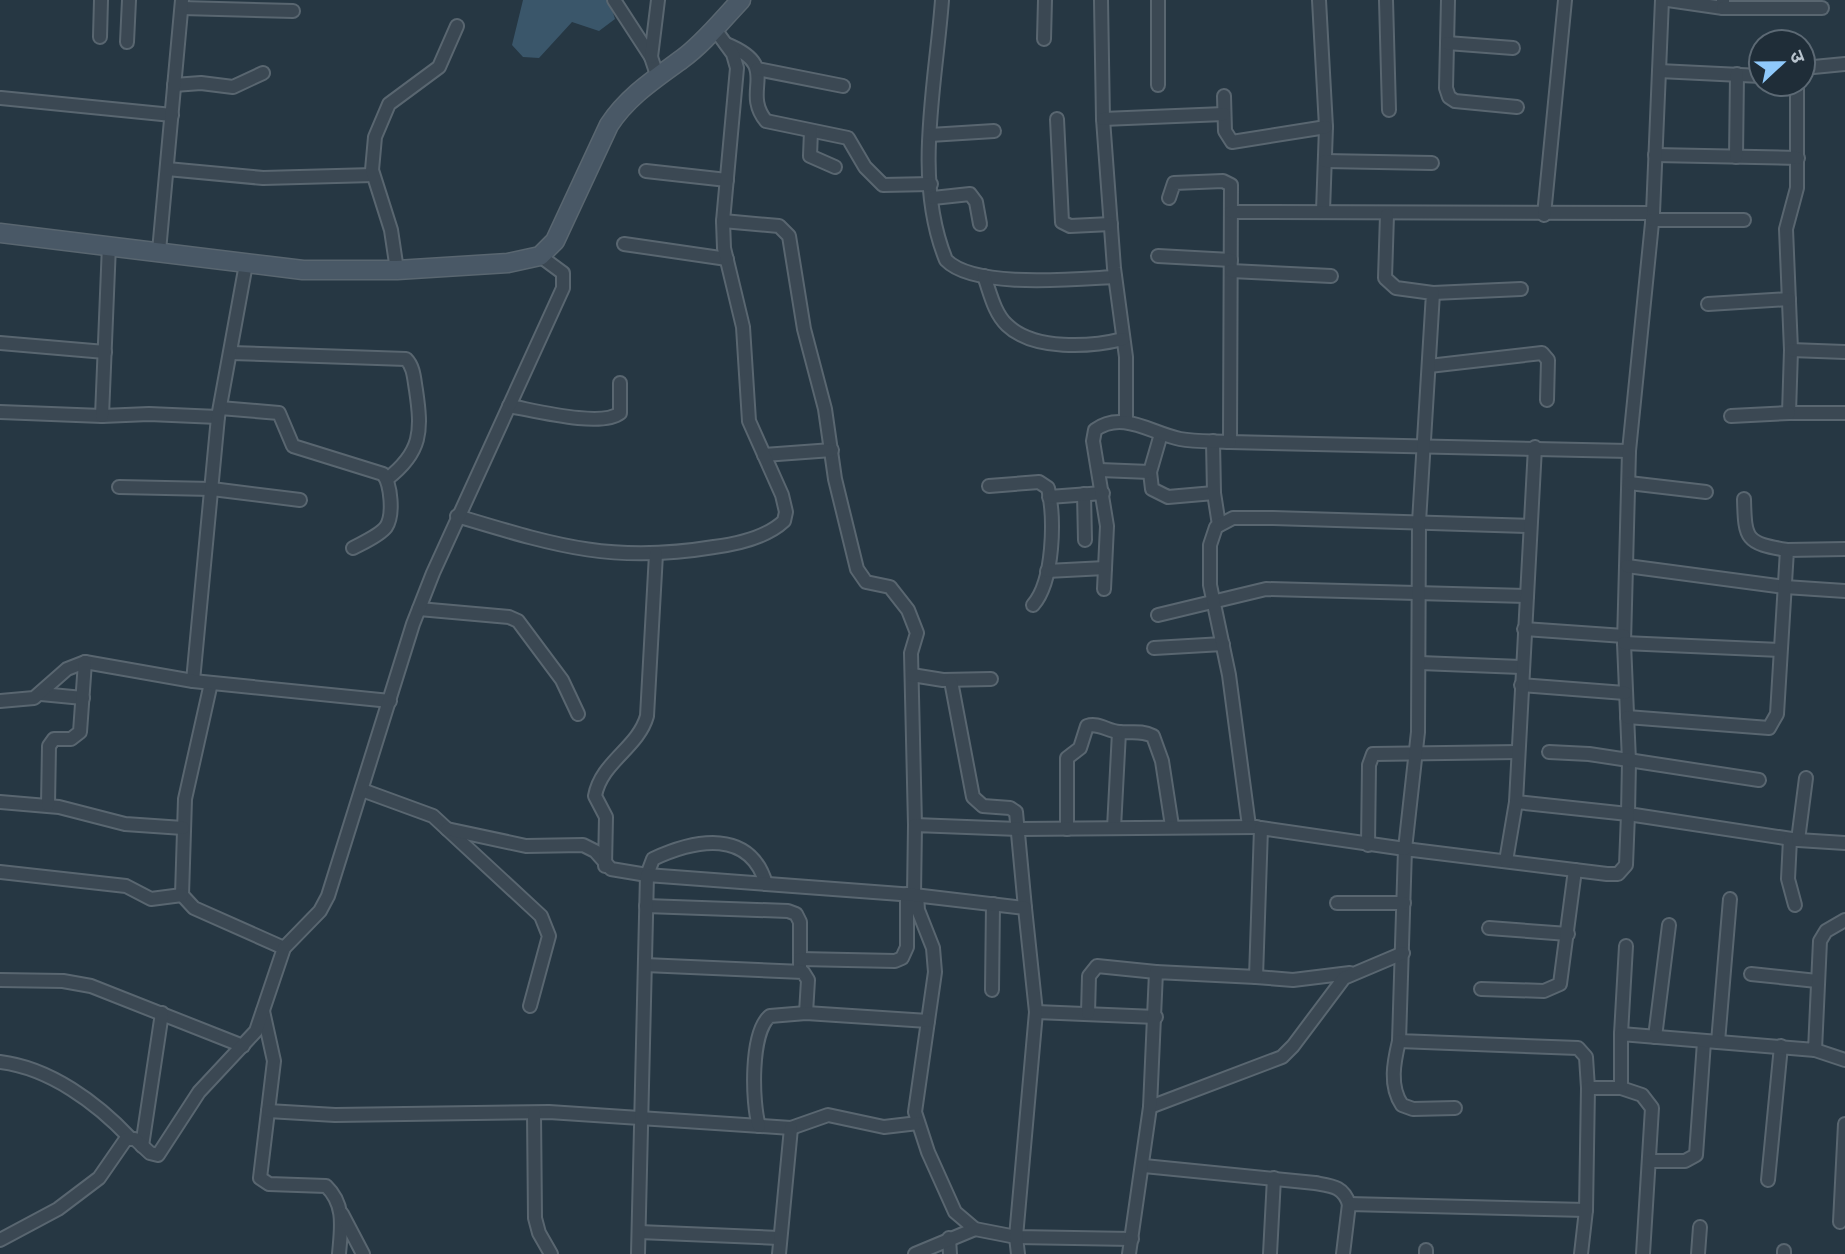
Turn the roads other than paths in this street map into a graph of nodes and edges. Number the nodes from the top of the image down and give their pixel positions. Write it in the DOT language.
graph roads {
  1 [pos="101,0"];
  2 [pos="129,0"];
  3 [pos="614,0"];
  4 [pos="658,0"];
  5 [pos="741,0"];
  6 [pos="942,0"];
  7 [pos="1045,0"];
  8 [pos="1101,0"];
  9 [pos="1158,0"];
  10 [pos="1319,0"];
  11 [pos="1385,0"];
  12 [pos="1448,0"];
  13 [pos="1565,0"];
  14 [pos="1662,0"];
  15 [pos="1668,0"];
  16 [pos="182,4"];
  17 [pos="1723,4"];
  18 [pos="1822,8"];
  19 [pos="293,11"];
  20 [pos="457,26"];
  21 [pos="715,28"];
  22 [pos="100,37"];
  23 [pos="1044,39"];
  24 [pos="127,42"];
  25 [pos="1447,43"];
  26 [pos="726,44"];
  27 [pos="1513,48"];
  28 [pos="651,57"];
  29 [pos="1845,64"];
  30 [pos="1817,67"];
  31 [pos="757,69"];
  32 [pos="1659,71"];
  33 [pos="263,73"];
  34 [pos="1737,74"];
  35 [pos="657,75"];
  36 [pos="1747,75"];
  37 [pos="174,85"];
  38 [pos="1158,85"];
  39 [pos="843,86"];
  40 [pos="1224,96"];
  41 [pos="1,98"];
  42 [pos="1797,98"];
  43 [pos="1517,107"];
  44 [pos="1390,110"];
  45 [pos="1224,114"];
  46 [pos="172,115"];
  47 [pos="1057,119"];
  48 [pos="1103,119"];
  49 [pos="1326,127"];
  50 [pos="811,131"];
  51 [pos="994,131"];
  52 [pos="930,135"];
  53 [pos="1655,155"];
  54 [pos="1737,157"];
  55 [pos="1798,158"];
  56 [pos="1325,161"];
  57 [pos="1432,163"];
  58 [pos="835,167"];
  59 [pos="167,169"];
  60 [pos="646,171"];
  61 [pos="373,175"];
  62 [pos="726,180"];
  63 [pos="931,184"];
  64 [pos="933,198"];
  65 [pos="1169,198"];
  66 [pos="1323,211"];
  67 [pos="1231,212"];
  68 [pos="1387,215"];
  69 [pos="1544,215"];
  70 [pos="1652,217"];
  71 [pos="1744,220"];
  72 [pos="723,221"];
  73 [pos="980,224"];
  74 [pos="1111,224"];
  75 [pos="0,233"];
  76 [pos="624,244"];
  77 [pos="109,245"];
  78 [pos="159,251"];
  79 [pos="540,256"];
  80 [pos="1158,256"];
  81 [pos="727,259"];
  82 [pos="246,264"];
  83 [pos="1231,266"];
  84 [pos="397,270"];
  85 [pos="984,276"];
  86 [pos="1331,276"];
  87 [pos="1115,277"];
  88 [pos="1521,289"];
  89 [pos="1433,293"];
  90 [pos="1789,299"];
  91 [pos="1707,303"];
  92 [pos="1123,339"];
  93 [pos="0,343"];
  94 [pos="1791,350"];
  95 [pos="105,352"];
  96 [pos="1845,352"];
  97 [pos="231,353"];
  98 [pos="1429,366"];
  99 [pos="620,383"];
  100 [pos="1547,400"];
  101 [pos="509,407"];
  102 [pos="0,412"];
  103 [pos="219,413"];
  104 [pos="1789,413"];
  105 [pos="1845,413"];
  106 [pos="102,416"];
  107 [pos="1731,416"];
  108 [pos="1126,422"];
  109 [pos="1161,434"];
  110 [pos="1213,441"];
  111 [pos="1230,442"];
  112 [pos="1426,445"];
  113 [pos="1535,447"];
  114 [pos="832,450"];
  115 [pos="1629,451"];
  116 [pos="764,455"];
  117 [pos="1100,470"];
  118 [pos="1150,471"];
  119 [pos="387,479"];
  120 [pos="1629,483"];
  121 [pos="989,486"];
  122 [pos="119,487"];
  123 [pos="212,489"];
  124 [pos="1706,492"];
  125 [pos="1103,493"];
  126 [pos="1214,493"];
  127 [pos="1084,494"];
  128 [pos="1049,497"];
  129 [pos="1744,499"];
  130 [pos="300,500"];
  131 [pos="457,516"];
  132 [pos="1419,522"];
  133 [pos="1219,525"];
  134 [pos="1530,526"];
  135 [pos="1085,540"];
  136 [pos="353,548"];
  137 [pos="1845,549"];
  138 [pos="1787,550"];
  139 [pos="656,554"];
  140 [pos="1627,566"];
  141 [pos="1105,568"];
  142 [pos="1047,571"];
  143 [pos="1785,587"];
  144 [pos="1104,589"];
  145 [pos="1845,592"];
  146 [pos="1419,595"];
  147 [pos="1527,596"];
  148 [pos="1213,600"];
  149 [pos="1033,605"];
  150 [pos="419,609"];
  151 [pos="1158,615"];
  152 [pos="1524,629"];
  153 [pos="1624,639"];
  154 [pos="1223,644"];
  155 [pos="1154,648"];
  156 [pos="1780,650"];
  157 [pos="85,662"];
  158 [pos="1420,663"];
  159 [pos="1521,667"];
  160 [pos="912,675"];
  161 [pos="991,679"];
  162 [pos="193,681"];
  163 [pos="951,681"];
  164 [pos="211,683"];
  165 [pos="1521,685"];
  166 [pos="1625,693"];
  167 [pos="41,694"];
  168 [pos="83,698"];
  169 [pos="0,701"];
  170 [pos="390,701"];
  171 [pos="578,714"];
  172 [pos="1627,717"];
  173 [pos="1119,732"];
  174 [pos="1416,752"];
  175 [pos="1518,752"];
  176 [pos="1549,752"];
  177 [pos="1629,761"];
  178 [pos="1807,778"];
  179 [pos="1759,780"];
  180 [pos="362,790"];
  181 [pos="0,802"];
  182 [pos="1516,802"];
  183 [pos="48,806"];
  184 [pos="1628,814"];
  185 [pos="915,825"];
  186 [pos="1172,826"];
  187 [pos="1255,827"];
  188 [pos="183,828"];
  189 [pos="1114,828"];
  190 [pos="447,829"];
  191 [pos="1020,829"];
  192 [pos="1067,829"];
  193 [pos="1794,840"];
  194 [pos="1845,843"];
  195 [pos="1368,845"];
  196 [pos="1405,849"];
  197 [pos="1506,861"];
  198 [pos="606,866"];
  199 [pos="1575,870"];
  200 [pos="0,872"];
  201 [pos="648,875"];
  202 [pos="766,884"];
  203 [pos="182,895"];
  204 [pos="913,895"];
  205 [pos="1730,899"];
  206 [pos="1338,903"];
  207 [pos="1404,903"];
  208 [pos="993,904"];
  209 [pos="1795,905"];
  210 [pos="646,906"];
  211 [pos="1026,908"];
  212 [pos="1845,920"];
  213 [pos="1669,925"];
  214 [pos="1489,928"];
  215 [pos="1568,934"];
  216 [pos="1626,946"];
  217 [pos="284,948"];
  218 [pos="1403,953"];
  219 [pos="645,965"];
  220 [pos="800,965"];
  221 [pos="1156,972"];
  222 [pos="1350,973"];
  223 [pos="1751,974"];
  224 [pos="1256,977"];
  225 [pos="0,980"];
  226 [pos="1817,981"];
  227 [pos="1481,989"];
  228 [pos="992,990"];
  229 [pos="530,1006"];
  230 [pos="263,1010"];
  231 [pos="1036,1012"];
  232 [pos="162,1013"];
  233 [pos="806,1013"];
  234 [pos="1088,1013"];
  235 [pos="1156,1017"];
  236 [pos="928,1021"];
  237 [pos="1621,1034"];
  238 [pos="1656,1037"];
  239 [pos="1399,1041"];
  240 [pos="1704,1042"];
  241 [pos="1718,1042"];
  242 [pos="1781,1045"];
  243 [pos="243,1046"];
  244 [pos="1815,1050"];
  245 [pos="1845,1059"];
  246 [pos="0,1062"];
  247 [pos="1588,1088"];
  248 [pos="1621,1088"];
  249 [pos="1150,1107"];
  250 [pos="1455,1108"];
  251 [pos="268,1111"];
  252 [pos="534,1113"];
  253 [pos="642,1117"];
  254 [pos="918,1123"];
  255 [pos="1845,1124"];
  256 [pos="759,1126"];
  257 [pos="791,1128"];
  258 [pos="130,1138"];
  259 [pos="142,1146"];
  260 [pos="1649,1161"];
  261 [pos="1144,1166"];
  262 [pos="1274,1178"];
  263 [pos="1768,1180"];
  264 [pos="1349,1204"];
  265 [pos="1586,1210"];
  266 [pos="341,1213"];
  267 [pos="1840,1222"];
  268 [pos="1700,1227"];
  269 [pos="975,1229"];
  270 [pos="639,1232"];
  271 [pos="1016,1237"];
  272 [pos="779,1238"];
  273 [pos="949,1238"];
  274 [pos="0,1240"];
  275 [pos="1132,1240"];
  276 [pos="339,1254"];
  277 [pos="363,1254"];
  278 [pos="551,1254"];
  279 [pos="638,1254"];
  280 [pos="779,1254"];
  281 [pos="915,1254"];
  282 [pos="950,1254"];
  283 [pos="1018,1254"];
  284 [pos="1129,1254"];
  285 [pos="1270,1254"];
  286 [pos="1343,1254"];
  287 [pos="1581,1254"];
  288 [pos="1643,1254"];
  289 [pos="1698,1254"];
  1 -- 22 [label="street"];
  2 -- 24 [label="street"];
  3 -- 28 [label="street"];
  4 -- 28 [label="street"];
  5 -- 21 [label="street"];
  6 -- 52 [label="street"];
  7 -- 23 [label="street"];
  8 -- 48 [label="street"];
  9 -- 38 [label="street"];
  10 -- 49 [label="street"];
  11 -- 44 [label="street"];
  12 -- 25 [label="street"];
  13 -- 69 [label="street"];
  14 -- 32 [label="street"];
  15 -- 17 [label="street"];
  16 -- 19 [label="street"];
  16 -- 37 [label="street"];
  17 -- 18 [label="street"];
  20 -- 61 [label="street"];
  21 -- 26 [label="street"];
  21 -- 35 [label="street"];
  25 -- 27 [label="street"];
  25 -- 43 [label="street"];
  26 -- 31 [label="street"];
  26 -- 62 [label="street"];
  28 -- 35 [label="street"];
  29 -- 30 [label="street"];
  31 -- 39 [label="street"];
  31 -- 50 [label="street"];
  32 -- 34 [label="street"];
  32 -- 53 [label="street"];
  33 -- 37 [label="street"];
  34 -- 36 [label="street"];
  34 -- 54 [label="street"];
  35 -- 79 [label="street"];
  37 -- 46 [label="street"];
  40 -- 45 [label="street"];
  41 -- 46 [label="street"];
  42 -- 55 [label="street"];
  45 -- 48 [label="street"];
  45 -- 49 [label="street"];
  46 -- 59 [label="street"];
  47 -- 74 [label="street"];
  48 -- 74 [label="street"];
  49 -- 56 [label="street"];
  50 -- 58 [label="street"];
  50 -- 63 [label="street"];
  51 -- 52 [label="street"];
  52 -- 63 [label="street"];
  53 -- 54 [label="street"];
  53 -- 70 [label="street"];
  54 -- 55 [label="street"];
  55 -- 90 [label="street"];
  56 -- 57 [label="street"];
  56 -- 66 [label="street"];
  59 -- 61 [label="street"];
  59 -- 78 [label="street"];
  60 -- 62 [label="street"];
  61 -- 84 [label="street"];
  62 -- 72 [label="street"];
  63 -- 64 [label="street"];
  64 -- 73 [label="street"];
  64 -- 85 [label="street"];
  65 -- 67 [label="street"];
  66 -- 67 [label="street"];
  66 -- 68 [label="street"];
  67 -- 83 [label="street"];
  68 -- 69 [label="street"];
  68 -- 89 [label="street"];
  69 -- 70 [label="street"];
  70 -- 71 [label="street"];
  70 -- 115 [label="street"];
  72 -- 81 [label="street"];
  72 -- 114 [label="street"];
  74 -- 87 [label="street"];
  75 -- 77 [label="street"];
  76 -- 81 [label="street"];
  77 -- 78 [label="street"];
  77 -- 95 [label="street"];
  78 -- 82 [label="street"];
  79 -- 84 [label="street"];
  79 -- 101 [label="street"];
  80 -- 83 [label="street"];
  81 -- 116 [label="street"];
  82 -- 84 [label="street"];
  82 -- 97 [label="street"];
  83 -- 86 [label="street"];
  83 -- 111 [label="street"];
  85 -- 87 [label="street"];
  85 -- 92 [label="street"];
  87 -- 92 [label="street"];
  88 -- 89 [label="street"];
  89 -- 98 [label="street"];
  90 -- 91 [label="street"];
  90 -- 94 [label="street"];
  92 -- 108 [label="street"];
  93 -- 95 [label="street"];
  94 -- 96 [label="street"];
  94 -- 104 [label="street"];
  95 -- 106 [label="street"];
  97 -- 103 [label="street"];
  97 -- 119 [label="street"];
  98 -- 100 [label="street"];
  98 -- 112 [label="street"];
  99 -- 101 [label="street"];
  101 -- 131 [label="street"];
  102 -- 106 [label="street"];
  103 -- 106 [label="street"];
  103 -- 119 [label="street"];
  103 -- 123 [label="street"];
  104 -- 105 [label="street"];
  104 -- 107 [label="street"];
  108 -- 109 [label="street"];
  108 -- 117 [label="street"];
  109 -- 110 [label="street"];
  109 -- 118 [label="street"];
  110 -- 111 [label="street"];
  110 -- 126 [label="street"];
  111 -- 112 [label="street"];
  112 -- 113 [label="street"];
  112 -- 132 [label="street"];
  113 -- 115 [label="street"];
  113 -- 134 [label="street"];
  114 -- 116 [label="street"];
  114 -- 160 [label="street"];
  115 -- 120 [label="street"];
  116 -- 139 [label="street"];
  117 -- 118 [label="street"];
  117 -- 125 [label="street"];
  118 -- 126 [label="street"];
  119 -- 136 [label="street"];
  120 -- 124 [label="street"];
  120 -- 140 [label="street"];
  121 -- 128 [label="street"];
  122 -- 123 [label="street"];
  123 -- 130 [label="street"];
  123 -- 162 [label="street"];
  125 -- 127 [label="street"];
  125 -- 141 [label="street"];
  126 -- 133 [label="street"];
  127 -- 128 [label="street"];
  127 -- 135 [label="street"];
  128 -- 142 [label="street"];
  129 -- 138 [label="street"];
  131 -- 139 [label="street"];
  131 -- 150 [label="street"];
  132 -- 133 [label="street"];
  132 -- 134 [label="street"];
  132 -- 146 [label="street"];
  133 -- 148 [label="street"];
  134 -- 147 [label="street"];
  137 -- 138 [label="street"];
  138 -- 143 [label="street"];
  139 -- 198 [label="street"];
  140 -- 143 [label="street"];
  140 -- 153 [label="street"];
  141 -- 142 [label="street"];
  141 -- 144 [label="street"];
  142 -- 149 [label="street"];
  143 -- 145 [label="street"];
  143 -- 156 [label="street"];
  146 -- 147 [label="street"];
  146 -- 148 [label="street"];
  146 -- 158 [label="street"];
  147 -- 152 [label="street"];
  148 -- 151 [label="street"];
  148 -- 154 [label="street"];
  150 -- 170 [label="street"];
  150 -- 171 [label="street"];
  152 -- 153 [label="street"];
  152 -- 159 [label="street"];
  153 -- 156 [label="street"];
  153 -- 166 [label="street"];
  154 -- 155 [label="street"];
  154 -- 187 [label="street"];
  156 -- 172 [label="street"];
  157 -- 162 [label="street"];
  157 -- 167 [label="street"];
  157 -- 168 [label="street"];
  158 -- 159 [label="street"];
  158 -- 174 [label="street"];
  159 -- 165 [label="street"];
  160 -- 163 [label="street"];
  160 -- 185 [label="street"];
  161 -- 163 [label="street"];
  162 -- 164 [label="street"];
  163 -- 191 [label="street"];
  164 -- 170 [label="street"];
  164 -- 188 [label="street"];
  165 -- 166 [label="street"];
  165 -- 175 [label="street"];
  166 -- 172 [label="street"];
  167 -- 168 [label="street"];
  167 -- 169 [label="street"];
  168 -- 183 [label="street"];
  170 -- 180 [label="street"];
  172 -- 177 [label="street"];
  173 -- 186 [label="street"];
  173 -- 189 [label="street"];
  173 -- 192 [label="street"];
  174 -- 175 [label="street"];
  174 -- 195 [label="street"];
  174 -- 196 [label="street"];
  175 -- 182 [label="street"];
  176 -- 177 [label="street"];
  177 -- 179 [label="street"];
  177 -- 184 [label="street"];
  178 -- 193 [label="street"];
  180 -- 190 [label="street"];
  180 -- 217 [label="street"];
  181 -- 183 [label="street"];
  182 -- 184 [label="street"];
  182 -- 197 [label="street"];
  183 -- 188 [label="street"];
  184 -- 193 [label="street"];
  184 -- 199 [label="street"];
  185 -- 191 [label="street"];
  185 -- 204 [label="street"];
  186 -- 187 [label="street"];
  186 -- 189 [label="street"];
  187 -- 195 [label="street"];
  187 -- 224 [label="street"];
  188 -- 203 [label="street"];
  189 -- 192 [label="street"];
  190 -- 198 [label="street"];
  190 -- 229 [label="street"];
  191 -- 192 [label="street"];
  191 -- 211 [label="street"];
  193 -- 194 [label="street"];
  193 -- 209 [label="street"];
  195 -- 196 [label="street"];
  196 -- 197 [label="street"];
  196 -- 207 [label="street"];
  197 -- 199 [label="street"];
  198 -- 201 [label="street"];
  199 -- 215 [label="street"];
  200 -- 203 [label="street"];
  201 -- 202 [label="street"];
  201 -- 202 [label="street"];
  201 -- 210 [label="street"];
  202 -- 204 [label="street"];
  203 -- 217 [label="street"];
  204 -- 208 [label="street"];
  204 -- 220 [label="street"];
  204 -- 236 [label="street"];
  205 -- 241 [label="street"];
  206 -- 207 [label="street"];
  207 -- 218 [label="street"];
  208 -- 211 [label="street"];
  208 -- 228 [label="street"];
  210 -- 219 [label="street"];
  210 -- 220 [label="street"];
  211 -- 231 [label="street"];
  212 -- 226 [label="street"];
  213 -- 238 [label="street"];
  214 -- 215 [label="street"];
  215 -- 227 [label="street"];
  216 -- 237 [label="street"];
  217 -- 230 [label="street"];
  218 -- 222 [label="street"];
  218 -- 239 [label="street"];
  219 -- 220 [label="street"];
  219 -- 253 [label="street"];
  220 -- 233 [label="street"];
  221 -- 224 [label="street"];
  221 -- 234 [label="street"];
  221 -- 235 [label="street"];
  222 -- 224 [label="street"];
  222 -- 249 [label="street"];
  223 -- 226 [label="street"];
  225 -- 232 [label="street"];
  226 -- 244 [label="street"];
  230 -- 243 [label="street"];
  230 -- 251 [label="street"];
  231 -- 234 [label="street"];
  231 -- 271 [label="street"];
  232 -- 243 [label="street"];
  232 -- 259 [label="street"];
  233 -- 236 [label="street"];
  233 -- 256 [label="street"];
  234 -- 235 [label="street"];
  235 -- 249 [label="street"];
  236 -- 254 [label="street"];
  237 -- 238 [label="street"];
  237 -- 248 [label="street"];
  238 -- 240 [label="street"];
  239 -- 247 [label="street"];
  239 -- 250 [label="street"];
  240 -- 241 [label="street"];
  240 -- 260 [label="street"];
  241 -- 242 [label="street"];
  242 -- 244 [label="street"];
  242 -- 263 [label="street"];
  243 -- 259 [label="street"];
  244 -- 245 [label="street"];
  246 -- 258 [label="street"];
  247 -- 248 [label="street"];
  247 -- 265 [label="street"];
  248 -- 260 [label="street"];
  249 -- 261 [label="street"];
  251 -- 252 [label="street"];
  251 -- 266 [label="street"];
  252 -- 253 [label="street"];
  252 -- 278 [label="street"];
  253 -- 256 [label="street"];
  253 -- 270 [label="street"];
  254 -- 257 [label="street"];
  254 -- 269 [label="street"];
  255 -- 267 [label="street"];
  256 -- 257 [label="street"];
  257 -- 272 [label="street"];
  258 -- 259 [label="street"];
  258 -- 274 [label="street"];
  260 -- 288 [label="street"];
  261 -- 262 [label="street"];
  261 -- 275 [label="street"];
  262 -- 264 [label="street"];
  262 -- 285 [label="street"];
  264 -- 265 [label="street"];
  264 -- 286 [label="street"];
  265 -- 287 [label="street"];
  266 -- 276 [label="street"];
  266 -- 277 [label="street"];
  268 -- 289 [label="street"];
  269 -- 271 [label="street"];
  269 -- 273 [label="street"];
  270 -- 272 [label="street"];
  270 -- 279 [label="street"];
  271 -- 275 [label="street"];
  271 -- 283 [label="street"];
  272 -- 280 [label="street"];
  273 -- 281 [label="street"];
  273 -- 282 [label="street"];
  275 -- 284 [label="street"];
}
